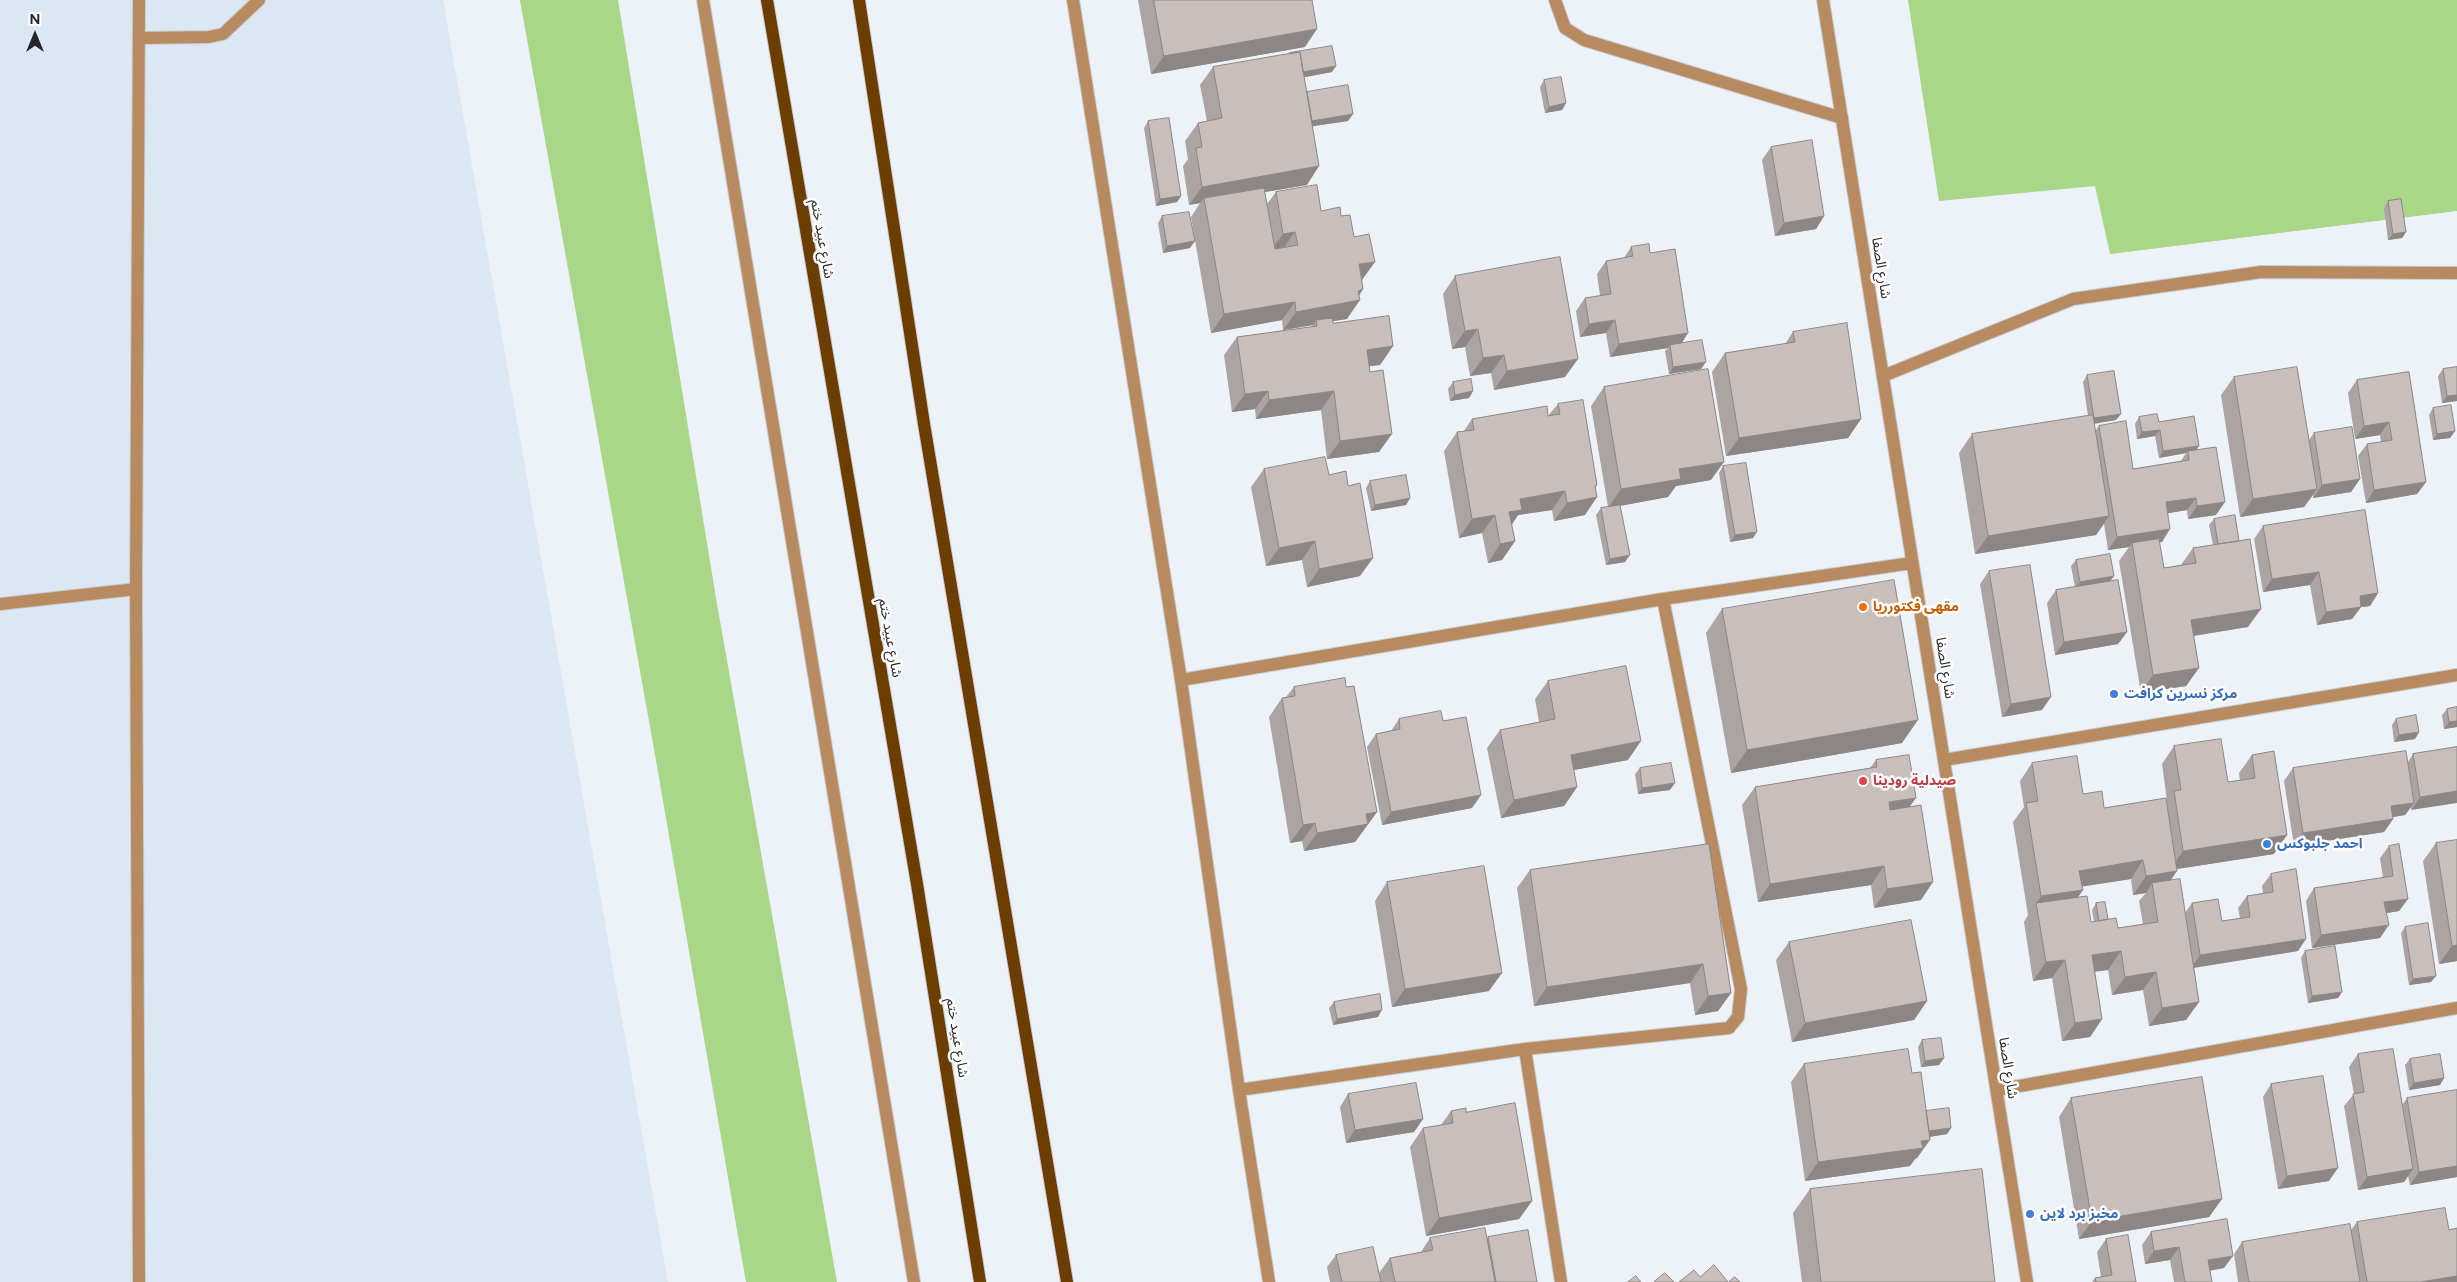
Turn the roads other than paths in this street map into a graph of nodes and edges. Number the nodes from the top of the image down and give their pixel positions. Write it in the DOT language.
graph roads {
  1 [pos="139,0"];
  2 [pos="259,0"];
  3 [pos="704,0"];
  4 [pos="766,0"];
  5 [pos="859,0"];
  6 [pos="1074,0"];
  7 [pos="1555,0"];
  8 [pos="1824,0"];
  9 [pos="139,38"];
  10 [pos="1842,118"];
  11 [pos="2457,273"];
  12 [pos="1883,376"];
  13 [pos="1912,562"];
  14 [pos="136,589"];
  15 [pos="1663,599"];
  16 [pos="0,604"];
  17 [pos="2457,675"];
  18 [pos="1181,680"];
  19 [pos="1944,760"];
  20 [pos="2457,1008"];
  21 [pos="1525,1049"];
  22 [pos="1239,1090"];
  23 [pos="1997,1090"];
  24 [pos="139,1282"];
  25 [pos="914,1282"];
  26 [pos="980,1282"];
  27 [pos="1067,1282"];
  28 [pos="1269,1282"];
  29 [pos="1561,1282"];
  30 [pos="2027,1282"];
  1 -- 9 [label="street"];
  2 -- 9 [label="street"];
  3 -- 25 [label="street"];
  4 -- 26 [label="main road, شارع عبيد ختم"];
  5 -- 27 [label="main road"];
  6 -- 18 [label="street"];
  7 -- 10 [label="street"];
  8 -- 10 [label="street, شارع الصفا"];
  9 -- 14 [label="street"];
  10 -- 12 [label="street, شارع الصفا"];
  11 -- 12 [label="street"];
  12 -- 13 [label="street, شارع الصفا"];
  13 -- 15 [label="street"];
  13 -- 19 [label="street, شارع الصفا"];
  14 -- 16 [label="street"];
  14 -- 24 [label="street"];
  15 -- 18 [label="street"];
  15 -- 21 [label="street"];
  17 -- 19 [label="street"];
  18 -- 22 [label="street"];
  19 -- 23 [label="street, شارع الصفا"];
  20 -- 23 [label="street"];
  21 -- 22 [label="street"];
  21 -- 29 [label="street"];
  22 -- 28 [label="street"];
  23 -- 30 [label="street, شارع الصفا"];
}
